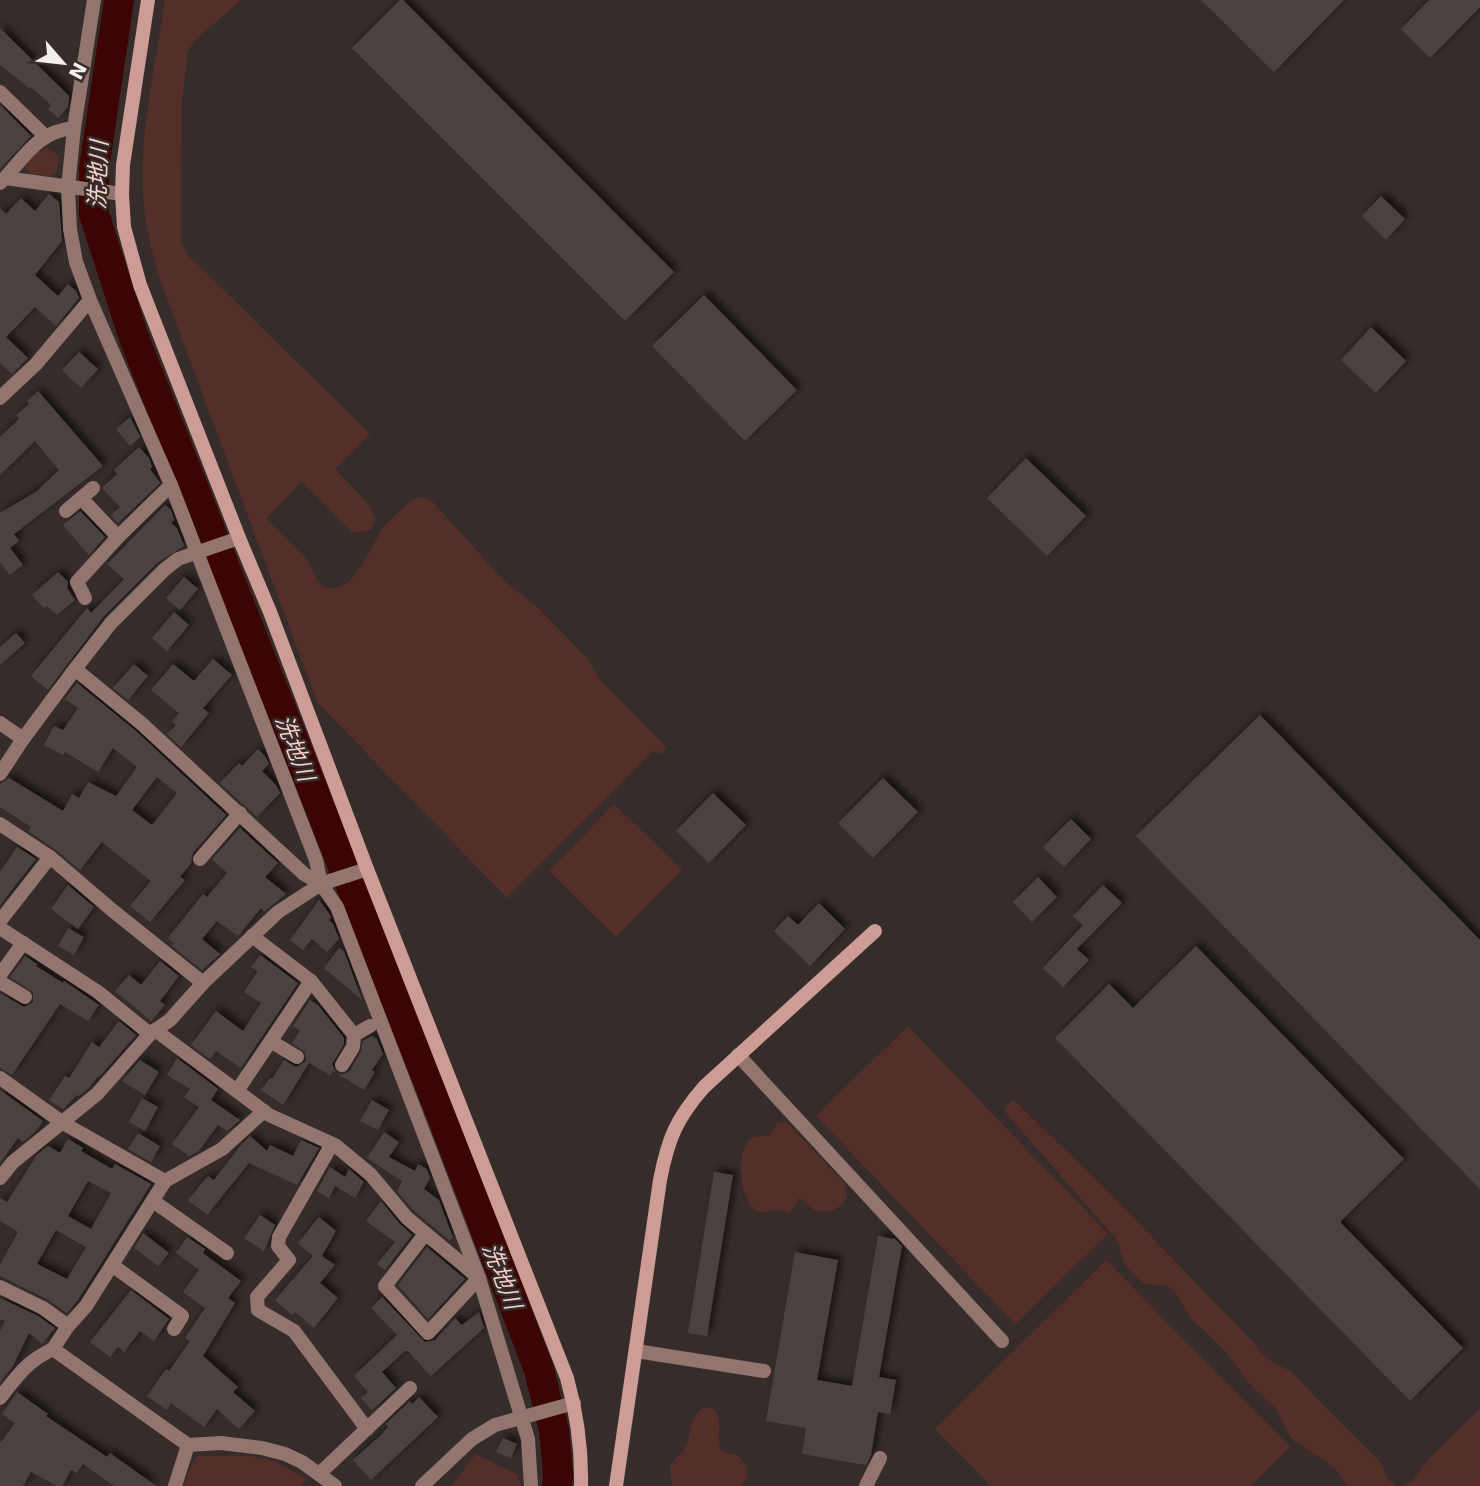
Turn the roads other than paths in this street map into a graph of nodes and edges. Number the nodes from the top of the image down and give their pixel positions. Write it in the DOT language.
graph roads {
  1 [pos="94,0"];
  2 [pos="148,0"];
  3 [pos="0,92"];
  4 [pos="74,128"];
  5 [pos="46,136"];
  6 [pos="2,181"];
  7 [pos="72,188"];
  8 [pos="117,193"];
  9 [pos="90,300"];
  10 [pos="0,398"];
  11 [pos="171,485"];
  12 [pos="66,511"];
  13 [pos="118,537"];
  14 [pos="235,539"];
  15 [pos="201,551"];
  16 [pos="85,598"];
  17 [pos="75,669"];
  18 [pos="0,723"];
  19 [pos="23,739"];
  20 [pos="0,774"];
  21 [pos="240,813"];
  22 [pos="0,824"];
  23 [pos="50,857"];
  24 [pos="200,859"];
  25 [pos="362,871"];
  26 [pos="324,883"];
  27 [pos="0,921"];
  28 [pos="0,928"];
  29 [pos="875,930"];
  30 [pos="252,936"];
  31 [pos="23,943"];
  32 [pos="0,975"];
  33 [pos="311,981"];
  34 [pos="0,982"];
  35 [pos="203,983"];
  36 [pos="25,997"];
  37 [pos="370,1026"];
  38 [pos="153,1032"];
  39 [pos="354,1035"];
  40 [pos="272,1042"];
  41 [pos="738,1055"];
  42 [pos="296,1057"];
  43 [pos="342,1065"];
  44 [pos="0,1078"];
  45 [pos="237,1091"];
  46 [pos="264,1111"];
  47 [pos="63,1123"];
  48 [pos="332,1144"];
  49 [pos="0,1178"];
  50 [pos="166,1181"];
  51 [pos="153,1201"];
  52 [pos="425,1234"];
  53 [pos="227,1254"];
  54 [pos="112,1265"];
  55 [pos="480,1278"];
  56 [pos="0,1287"];
  57 [pos="68,1326"];
  58 [pos="174,1329"];
  59 [pos="1002,1341"];
  60 [pos="53,1349"];
  61 [pos="636,1351"];
  62 [pos="764,1371"];
  63 [pos="410,1388"];
  64 [pos="0,1398"];
  65 [pos="569,1405"];
  66 [pos="527,1417"];
  67 [pos="367,1429"];
  68 [pos="188,1445"];
  69 [pos="880,1458"];
  70 [pos="319,1474"];
  71 [pos="175,1486"];
  72 [pos="335,1486"];
  73 [pos="422,1486"];
  74 [pos="531,1486"];
  75 [pos="581,1486"];
  76 [pos="616,1486"];
  77 [pos="866,1486"];
  1 -- 4 [label="street"];
  2 -- 8 [label="street"];
  3 -- 5 [label="street"];
  4 -- 5 [label="street"];
  4 -- 7 [label="street"];
  5 -- 6 [label="street"];
  6 -- 7 [label="street"];
  7 -- 8 [label="street"];
  7 -- 9 [label="street"];
  8 -- 14 [label="street"];
  9 -- 10 [label="street"];
  9 -- 11 [label="street"];
  11 -- 13 [label="street"];
  11 -- 15 [label="street"];
  12 -- 13 [label="street"];
  13 -- 16 [label="street"];
  14 -- 15 [label="street"];
  14 -- 25 [label="street"];
  15 -- 17 [label="street"];
  15 -- 26 [label="street"];
  17 -- 19 [label="street"];
  17 -- 21 [label="street"];
  18 -- 19 [label="street"];
  19 -- 20 [label="street"];
  21 -- 24 [label="street"];
  21 -- 26 [label="street"];
  22 -- 23 [label="street"];
  23 -- 27 [label="street"];
  23 -- 35 [label="street"];
  25 -- 26 [label="street"];
  25 -- 65 [label="street"];
  26 -- 30 [label="street"];
  26 -- 55 [label="street"];
  28 -- 31 [label="street"];
  29 -- 41 [label="street"];
  30 -- 33 [label="street"];
  30 -- 35 [label="street"];
  31 -- 32 [label="street"];
  31 -- 38 [label="street"];
  33 -- 39 [label="street"];
  33 -- 40 [label="street"];
  34 -- 36 [label="street"];
  35 -- 38 [label="street"];
  37 -- 39 [label="street"];
  38 -- 45 [label="street"];
  38 -- 47 [label="street"];
  39 -- 43 [label="street"];
  40 -- 42 [label="street"];
  40 -- 45 [label="street"];
  41 -- 59 [label="street"];
  41 -- 61 [label="street"];
  44 -- 47 [label="street"];
  45 -- 46 [label="street"];
  46 -- 48 [label="street"];
  46 -- 50 [label="street"];
  47 -- 49 [label="street"];
  47 -- 50 [label="street"];
  48 -- 52 [label="street"];
  48 -- 67 [label="street"];
  50 -- 51 [label="street"];
  51 -- 53 [label="street"];
  51 -- 54 [label="street"];
  52 -- 55 [label="street"];
  52 -- 55 [label="street"];
  54 -- 57 [label="street"];
  54 -- 58 [label="street"];
  55 -- 66 [label="street"];
  56 -- 57 [label="street"];
  57 -- 60 [label="street"];
  60 -- 64 [label="street"];
  60 -- 68 [label="street"];
  61 -- 62 [label="street"];
  61 -- 76 [label="street"];
  63 -- 67 [label="street"];
  65 -- 66 [label="street"];
  65 -- 75 [label="street"];
  66 -- 73 [label="street"];
  66 -- 74 [label="street"];
  67 -- 70 [label="street"];
  68 -- 70 [label="street"];
  68 -- 71 [label="street"];
  69 -- 77 [label="street"];
  70 -- 72 [label="street"];
}
